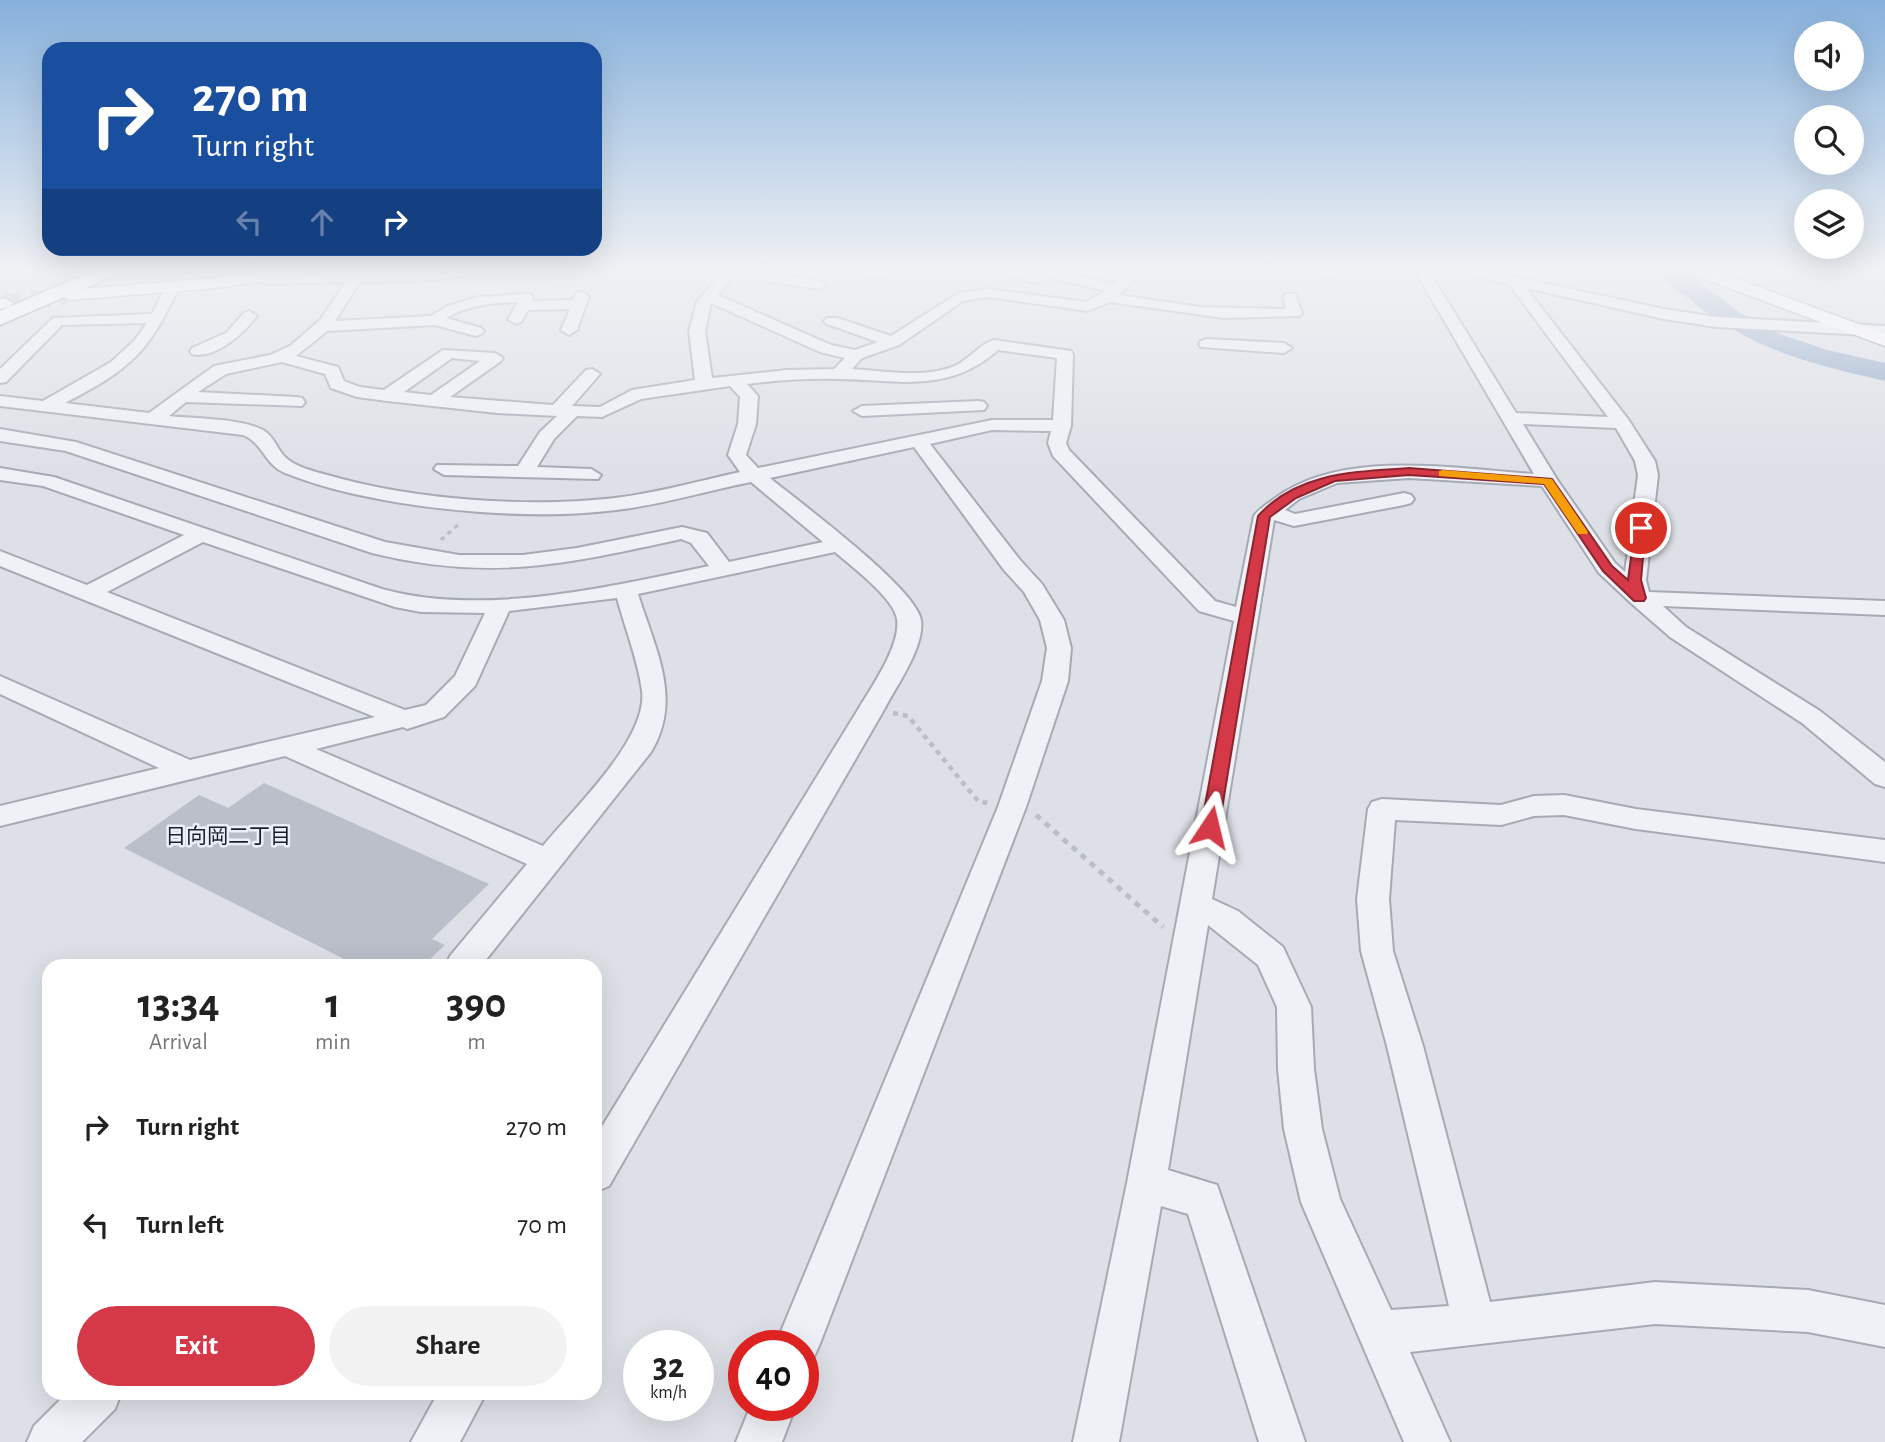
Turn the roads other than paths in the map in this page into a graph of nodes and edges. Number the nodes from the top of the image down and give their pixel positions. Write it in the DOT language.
graph roads {
  1 [pos="40,338"];
  2 [pos="144,338"];
  3 [pos="226,338"];
  4 [pos="308,338"];
  5 [pos="698,338"];
  6 [pos="802,338"];
  7 [pos="883,338"];
  8 [pos="898,338"];
  9 [pos="1280,338"];
  10 [pos="1462,338"];
  11 [pos="1558,338"];
  12 [pos="893,342"];
  13 [pos="1207,344"];
  14 [pos="193,350"];
  15 [pos="1285,351"];
  16 [pos="856,355"];
  17 [pos="282,357"];
  18 [pos="221,370"];
  19 [pos="573,373"];
  20 [pos="838,374"];
  21 [pos="601,375"];
  22 [pos="877,376"];
  23 [pos="0,378"];
  24 [pos="334,380"];
  25 [pos="734,380"];
  26 [pos="704,384"];
  27 [pos="387,396"];
  28 [pos="185,397"];
  29 [pos="0,401"];
  30 [pos="434,401"];
  31 [pos="47,406"];
  32 [pos="978,406"];
  33 [pos="881,410"];
  34 [pos="862,411"];
  35 [pos="564,412"];
  36 [pos="1510,418"];
  37 [pos="150,420"];
  38 [pos="1622,423"];
  39 [pos="1062,426"];
  40 [pos="0,433"];
  41 [pos="918,440"];
  42 [pos="444,468"];
  43 [pos="523,472"];
  44 [pos="0,474"];
  45 [pos="757,474"];
  46 [pos="591,475"];
  47 [pos="1548,481"];
  48 [pos="1404,499"];
  49 [pos="1269,512"];
  50 [pos="201,535"];
  51 [pos="840,545"];
  52 [pos="0,558"];
  53 [pos="722,568"];
  54 [pos="626,590"];
  55 [pos="88,593"];
  56 [pos="1639,598"];
  57 [pos="499,607"];
  58 [pos="1885,608"];
  59 [pos="1247,617"];
  60 [pos="0,684"];
  61 [pos="407,720"];
  62 [pos="290,748"];
  63 [pos="189,771"];
  64 [pos="1885,777"];
  65 [pos="0,816"];
  66 [pos="1885,851"];
  67 [pos="547,860"];
  68 [pos="1183,919"];
  69 [pos="467,959"];
  70 [pos="602,1161"];
  71 [pos="1146,1183"];
  72 [pos="1475,1325"];
  73 [pos="1885,1326"];
  74 [pos="803,1330"];
  75 [pos="1378,1333"];
  76 [pos="92,1400"];
  77 [pos="460,1400"];
  78 [pos="768,1421"];
  79 [pos="50,1442"];
  80 [pos="434,1442"];
  81 [pos="759,1442"];
  82 [pos="1096,1442"];
  83 [pos="1282,1442"];
  84 [pos="1427,1442"];
  1 -- 23 [label="street"];
  2 -- 31 [label="street"];
  3 -- 14 [label="street"];
  4 -- 17 [label="street"];
  5 -- 26 [label="street"];
  6 -- 16 [label="street"];
  7 -- 12 [label="street"];
  8 -- 12 [label="street"];
  9 -- 15 [label="street"];
  10 -- 36 [label="street"];
  11 -- 38 [label="street"];
  12 -- 16 [label="street"];
  13 -- 15 [label="street"];
  14 -- 18 [label="street"];
  16 -- 20 [label="street"];
  17 -- 18 [label="street"];
  17 -- 24 [label="street"];
  18 -- 28 [label="street"];
  19 -- 21 [label="street"];
  20 -- 22 [label="street"];
  20 -- 25 [label="street"];
  21 -- 35 [label="street"];
  22 -- 33 [label="street"];
  22 -- 39 [label="street"];
  24 -- 27 [label="street"];
  24 -- 28 [label="street"];
  25 -- 26 [label="street"];
  25 -- 45 [label="street"];
  26 -- 35 [label="street"];
  27 -- 30 [label="street"];
  27 -- 30 [label="street"];
  28 -- 37 [label="street"];
  29 -- 31 [label="street"];
  30 -- 35 [label="street"];
  31 -- 37 [label="street"];
  31 -- 40 [label="street"];
  32 -- 33 [label="street"];
  33 -- 34 [label="street"];
  35 -- 43 [label="street"];
  36 -- 38 [label="street"];
  36 -- 47 [label="street"];
  37 -- 45 [label="street"];
  38 -- 56 [label="street"];
  39 -- 41 [label="street"];
  39 -- 59 [label="street"];
  40 -- 53 [label="street"];
  41 -- 45 [label="street"];
  41 -- 74 [label="street"];
  42 -- 43 [label="street"];
  43 -- 46 [label="street"];
  44 -- 50 [label="street"];
  45 -- 51 [label="street"];
  47 -- 49 [label="street"];
  47 -- 56 [label="street"];
  48 -- 49 [label="street"];
  49 -- 59 [label="street"];
  50 -- 55 [label="street"];
  50 -- 57 [label="street"];
  51 -- 53 [label="street"];
  51 -- 70 [label="street"];
  52 -- 55 [label="street"];
  53 -- 54 [label="street"];
  54 -- 57 [label="street"];
  54 -- 67 [label="street"];
  55 -- 61 [label="street"];
  56 -- 58 [label="street"];
  56 -- 64 [label="street"];
  57 -- 61 [label="street"];
  59 -- 68 [label="street"];
  60 -- 63 [label="street"];
  61 -- 62 [label="street"];
  62 -- 63 [label="street"];
  62 -- 67 [label="street"];
  63 -- 65 [label="street"];
  66 -- 72 [label="street"];
  67 -- 69 [label="street"];
  68 -- 71 [label="street"];
  68 -- 75 [label="street"];
  71 -- 82 [label="street"];
  71 -- 83 [label="street"];
  72 -- 73 [label="street"];
  72 -- 75 [label="street"];
  75 -- 84 [label="street"];
  76 -- 79 [label="street"];
  77 -- 80 [label="street"];
  78 -- 81 [label="street"];
}
